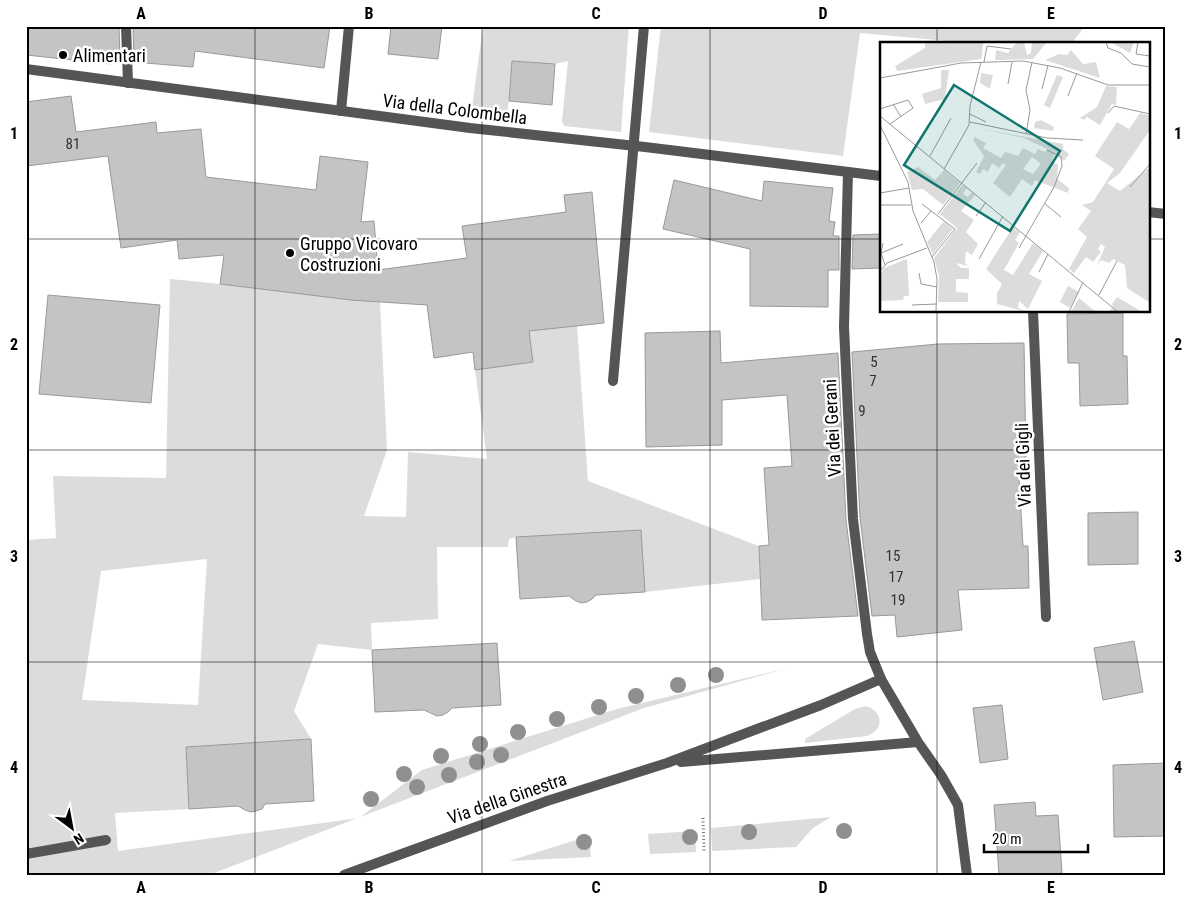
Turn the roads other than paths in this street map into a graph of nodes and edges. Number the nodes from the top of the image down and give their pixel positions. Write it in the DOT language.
graph roads {
  1 [pos="126,26"];
  2 [pos="349,26"];
  3 [pos="644,26"];
  4 [pos="26,69"];
  5 [pos="128,83"];
  6 [pos="341,111"];
  7 [pos="633,146"];
  8 [pos="848,172"];
  9 [pos="880,176"];
  10 [pos="1150,212"];
  11 [pos="1166,214"];
  12 [pos="1033,312"];
  13 [pos="613,381"];
  14 [pos="1046,617"];
  15 [pos="881,679"];
  16 [pos="918,742"];
  17 [pos="667,763"];
  18 [pos="106,840"];
  19 [pos="26,854"];
  20 [pos="361,872"];
  21 [pos="344,875"];
  22 [pos="967,875"];
  1 -- 5 [label="street"];
  2 -- 6 [label="street"];
  3 -- 7 [label="street"];
  4 -- 5 [label="street, Via della Colombella"];
  5 -- 6 [label="street, Via della Colombella"];
  6 -- 7 [label="street, Via della Colombella"];
  7 -- 8 [label="street, Via della Colombella"];
  7 -- 13 [label="street"];
  8 -- 9 [label="street, Via della Colombella"];
  8 -- 15 [label="street, Via dei Gerani"];
  10 -- 11 [label="street"];
  12 -- 14 [label="street, Via dei Gigli"];
  15 -- 16 [label="street"];
  15 -- 17 [label="street, Via della Ginestra"];
  16 -- 17 [label="street, Via della Ginestra"];
  16 -- 22 [label="street"];
  17 -- 20 [label="street, Via della Ginestra"];
  18 -- 19 [label="street"];
  20 -- 21 [label="street, Via della Ginestra"];
}
